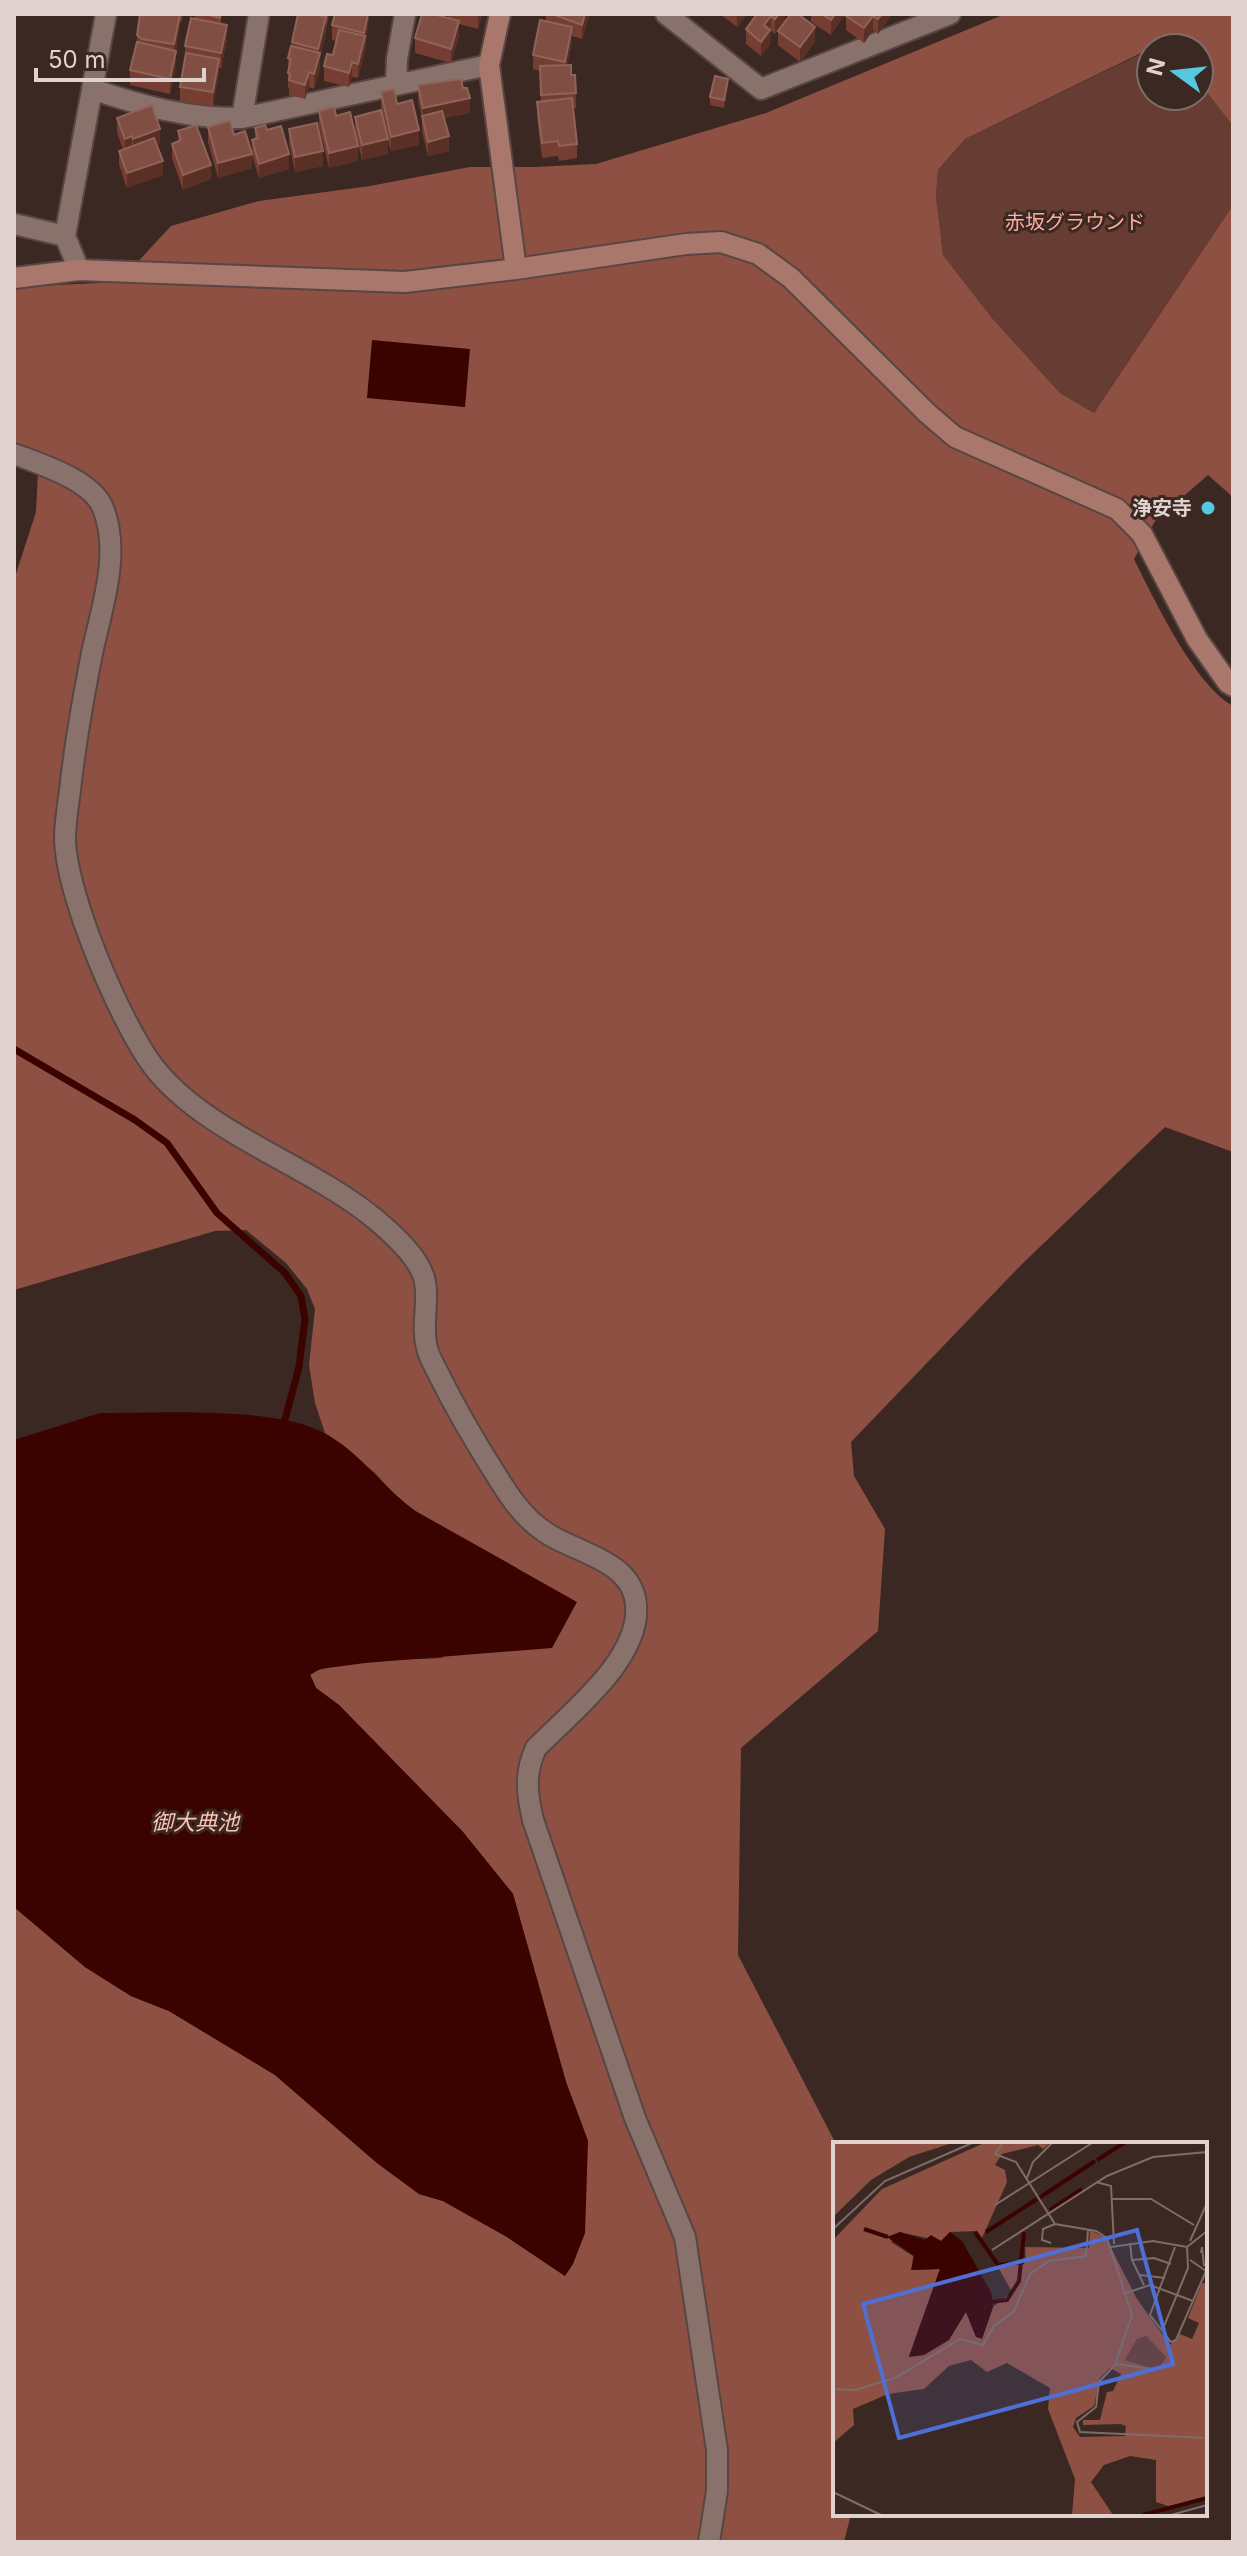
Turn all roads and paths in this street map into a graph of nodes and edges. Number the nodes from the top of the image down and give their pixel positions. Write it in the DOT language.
graph roads {
  1 [pos="106,14"];
  2 [pos="259,14"];
  3 [pos="405,14"];
  4 [pos="500,14"];
  5 [pos="666,14"];
  6 [pos="950,14"];
  7 [pos="925,18"];
  8 [pos="489,65"];
  9 [pos="396,85"];
  10 [pos="92,89"];
  11 [pos="242,118"];
  12 [pos="14,224"];
  13 [pos="65,236"];
  14 [pos="516,269"];
  15 [pos="79,270"];
  16 [pos="14,278"];
  17 [pos="14,454"];
  18 [pos="1233,686"];
  19 [pos="709,2542"];
  1 -- 10 [label="street"];
  2 -- 11 [label="street"];
  3 -- 9 [label="street"];
  4 -- 8 [label="street"];
  5 -- 7 [label="street"];
  6 -- 7 [label="street"];
  8 -- 9 [label="street"];
  8 -- 14 [label="street"];
  9 -- 11 [label="street"];
  10 -- 11 [label="street"];
  10 -- 13 [label="street"];
  12 -- 13 [label="street"];
  13 -- 15 [label="street"];
  14 -- 15 [label="street"];
  14 -- 18 [label="street"];
  15 -- 16 [label="street"];
  17 -- 19 [label="street"];
}
